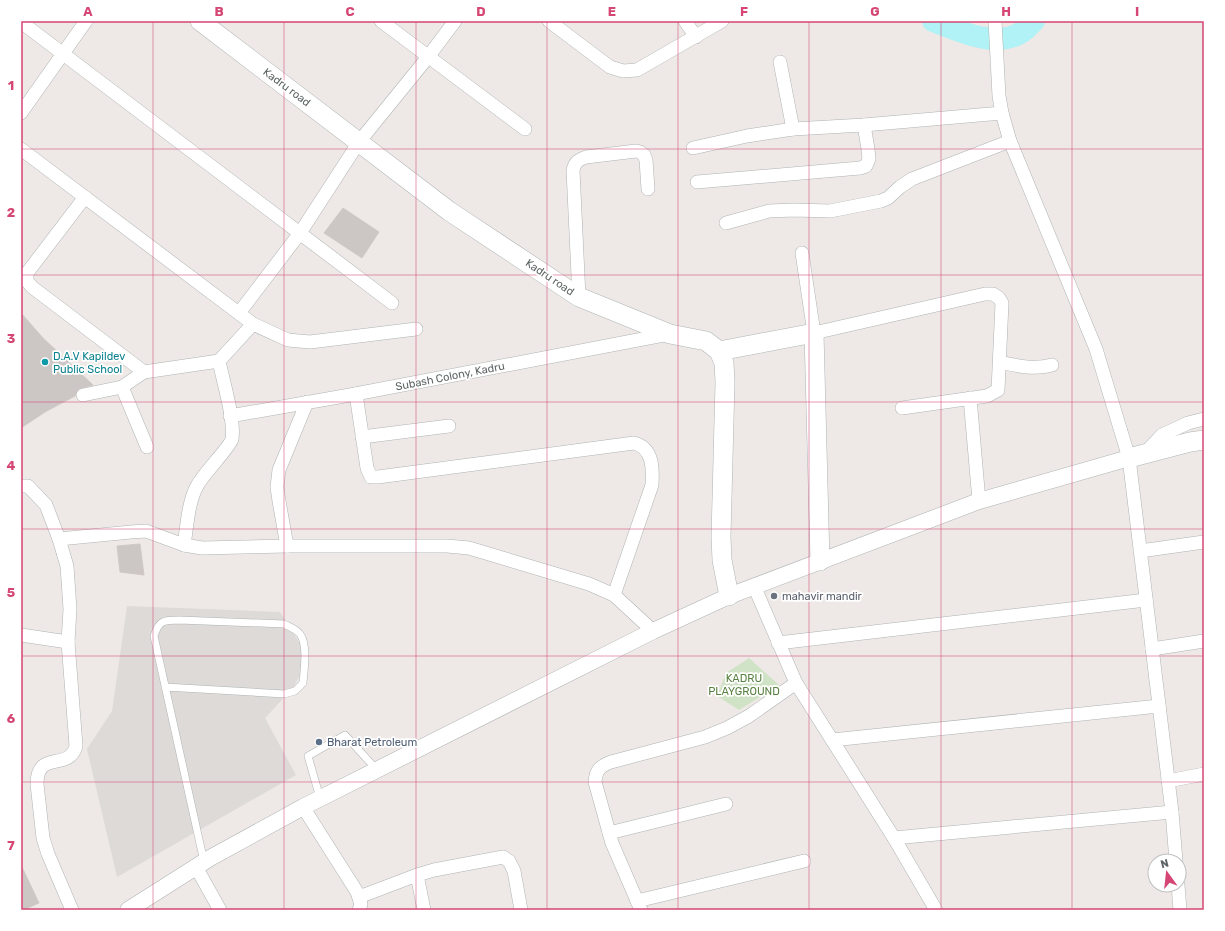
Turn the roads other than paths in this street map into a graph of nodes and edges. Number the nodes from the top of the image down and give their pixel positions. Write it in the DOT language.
graph roads {
  1 [pos="86,21"];
  2 [pos="200,21"];
  3 [pos="381,21"];
  4 [pos="455,21"];
  5 [pos="549,21"];
  6 [pos="686,21"];
  7 [pos="722,21"];
  8 [pos="21,22"];
  9 [pos="995,23"];
  10 [pos="696,37"];
  11 [pos="62,54"];
  12 [pos="428,57"];
  13 [pos="780,62"];
  14 [pos="21,113"];
  15 [pos="1002,113"];
  16 [pos="864,124"];
  17 [pos="525,129"];
  18 [pos="793,129"];
  19 [pos="1010,141"];
  20 [pos="359,142"];
  21 [pos="693,148"];
  22 [pos="21,149"];
  23 [pos="697,182"];
  24 [pos="648,189"];
  25 [pos="85,197"];
  26 [pos="726,223"];
  27 [pos="300,233"];
  28 [pos="802,253"];
  29 [pos="579,297"];
  30 [pos="392,303"];
  31 [pos="239,313"];
  32 [pos="253,324"];
  33 [pos="416,329"];
  34 [pos="814,333"];
  35 [pos="670,334"];
  36 [pos="719,351"];
  37 [pos="219,361"];
  38 [pos="1000,362"];
  39 [pos="1052,365"];
  40 [pos="144,372"];
  41 [pos="122,387"];
  42 [pos="356,394"];
  43 [pos="83,395"];
  44 [pos="970,398"];
  45 [pos="307,402"];
  46 [pos="902,408"];
  47 [pos="230,416"];
  48 [pos="1204,419"];
  49 [pos="449,426"];
  50 [pos="362,436"];
  51 [pos="1204,440"];
  52 [pos="147,447"];
  53 [pos="1137,456"];
  54 [pos="21,486"];
  55 [pos="979,501"];
  56 [pos="59,539"];
  57 [pos="1204,542"];
  58 [pos="184,545"];
  59 [pos="287,546"];
  60 [pos="1140,551"];
  61 [pos="820,561"];
  62 [pos="754,586"];
  63 [pos="614,595"];
  64 [pos="729,596"];
  65 [pos="1146,600"];
  66 [pos="653,631"];
  67 [pos="21,636"];
  68 [pos="1204,641"];
  69 [pos="68,642"];
  70 [pos="778,643"];
  71 [pos="1152,649"];
  72 [pos="796,683"];
  73 [pos="165,687"];
  74 [pos="1159,706"];
  75 [pos="832,740"];
  76 [pos="377,770"];
  77 [pos="1204,774"];
  78 [pos="1168,781"];
  79 [pos="320,798"];
  80 [pos="726,804"];
  81 [pos="303,807"];
  82 [pos="1172,812"];
  83 [pos="609,833"];
  84 [pos="894,838"];
  85 [pos="1175,853"];
  86 [pos="804,862"];
  87 [pos="200,865"];
  88 [pos="416,875"];
  89 [pos="1179,893"];
  90 [pos="359,904"];
  91 [pos="639,905"];
  92 [pos="72,910"];
  93 [pos="128,910"];
  94 [pos="220,910"];
  95 [pos="424,910"];
  96 [pos="521,910"];
  97 [pos="936,910"];
  98 [pos="1180,910"];
  1 -- 11 [label="street"];
  2 -- 20 [label="main road, Kadru road"];
  3 -- 12 [label="street"];
  4 -- 12 [label="street"];
  5 -- 10 [label="street"];
  6 -- 10 [label="street"];
  7 -- 10 [label="street"];
  8 -- 11 [label="street"];
  9 -- 15 [label="street"];
  11 -- 14 [label="street"];
  11 -- 27 [label="street"];
  12 -- 17 [label="street"];
  12 -- 20 [label="street"];
  13 -- 18 [label="street"];
  15 -- 16 [label="street"];
  15 -- 19 [label="street"];
  16 -- 18 [label="street"];
  16 -- 23 [label="street"];
  18 -- 21 [label="street"];
  19 -- 26 [label="street"];
  19 -- 53 [label="street"];
  20 -- 27 [label="street"];
  20 -- 29 [label="main road, Kadru road"];
  22 -- 25 [label="street"];
  24 -- 29 [label="street"];
  25 -- 31 [label="street"];
  25 -- 40 [label="street"];
  27 -- 30 [label="street"];
  27 -- 31 [label="street"];
  28 -- 34 [label="street"];
  29 -- 35 [label="main road, Kadru road"];
  31 -- 32 [label="street"];
  32 -- 33 [label="street"];
  32 -- 37 [label="street"];
  34 -- 36 [label="main road"];
  34 -- 38 [label="street"];
  34 -- 61 [label="main road"];
  35 -- 36 [label="main road, Kadru road"];
  35 -- 42 [label="street, Subash Colony, Kadru"];
  36 -- 64 [label="main road"];
  37 -- 40 [label="street"];
  37 -- 47 [label="street"];
  38 -- 39 [label="street"];
  38 -- 44 [label="street"];
  40 -- 41 [label="street"];
  41 -- 43 [label="street"];
  41 -- 52 [label="street"];
  42 -- 45 [label="street, Subash Colony, Kadru"];
  42 -- 50 [label="street"];
  44 -- 46 [label="street"];
  44 -- 55 [label="street"];
  45 -- 47 [label="street, Subash Colony, Kadru"];
  45 -- 59 [label="street"];
  47 -- 58 [label="street"];
  48 -- 53 [label="street"];
  49 -- 50 [label="street"];
  50 -- 63 [label="street"];
  51 -- 53 [label="main road"];
  53 -- 55 [label="street"];
  53 -- 60 [label="street"];
  54 -- 56 [label="street"];
  55 -- 61 [label="street"];
  56 -- 58 [label="street"];
  56 -- 69 [label="street"];
  57 -- 60 [label="street"];
  58 -- 59 [label="street"];
  59 -- 63 [label="street"];
  60 -- 65 [label="street"];
  61 -- 62 [label="street"];
  62 -- 64 [label="street"];
  62 -- 70 [label="street"];
  63 -- 66 [label="street"];
  64 -- 66 [label="street"];
  65 -- 70 [label="street"];
  65 -- 71 [label="street"];
  66 -- 76 [label="street"];
  67 -- 69 [label="street"];
  68 -- 71 [label="street"];
  69 -- 92 [label="street"];
  70 -- 72 [label="street"];
  71 -- 74 [label="street"];
  72 -- 75 [label="street"];
  72 -- 83 [label="street"];
  73 -- 73 [label="lane"];
  73 -- 87 [label="lane"];
  74 -- 75 [label="street"];
  74 -- 78 [label="street"];
  75 -- 84 [label="street"];
  76 -- 79 [label="street"];
  76 -- 79 [label="lane"];
  77 -- 78 [label="street"];
  78 -- 82 [label="street"];
  79 -- 81 [label="street"];
  80 -- 83 [label="street"];
  81 -- 87 [label="street"];
  81 -- 90 [label="street"];
  82 -- 84 [label="street"];
  82 -- 85 [label="street"];
  83 -- 91 [label="street"];
  84 -- 97 [label="street"];
  86 -- 91 [label="street"];
  87 -- 93 [label="street"];
  87 -- 94 [label="street"];
  88 -- 90 [label="street"];
  88 -- 95 [label="street"];
  88 -- 96 [label="street"];
  89 -- 98 [label="street"];
}
